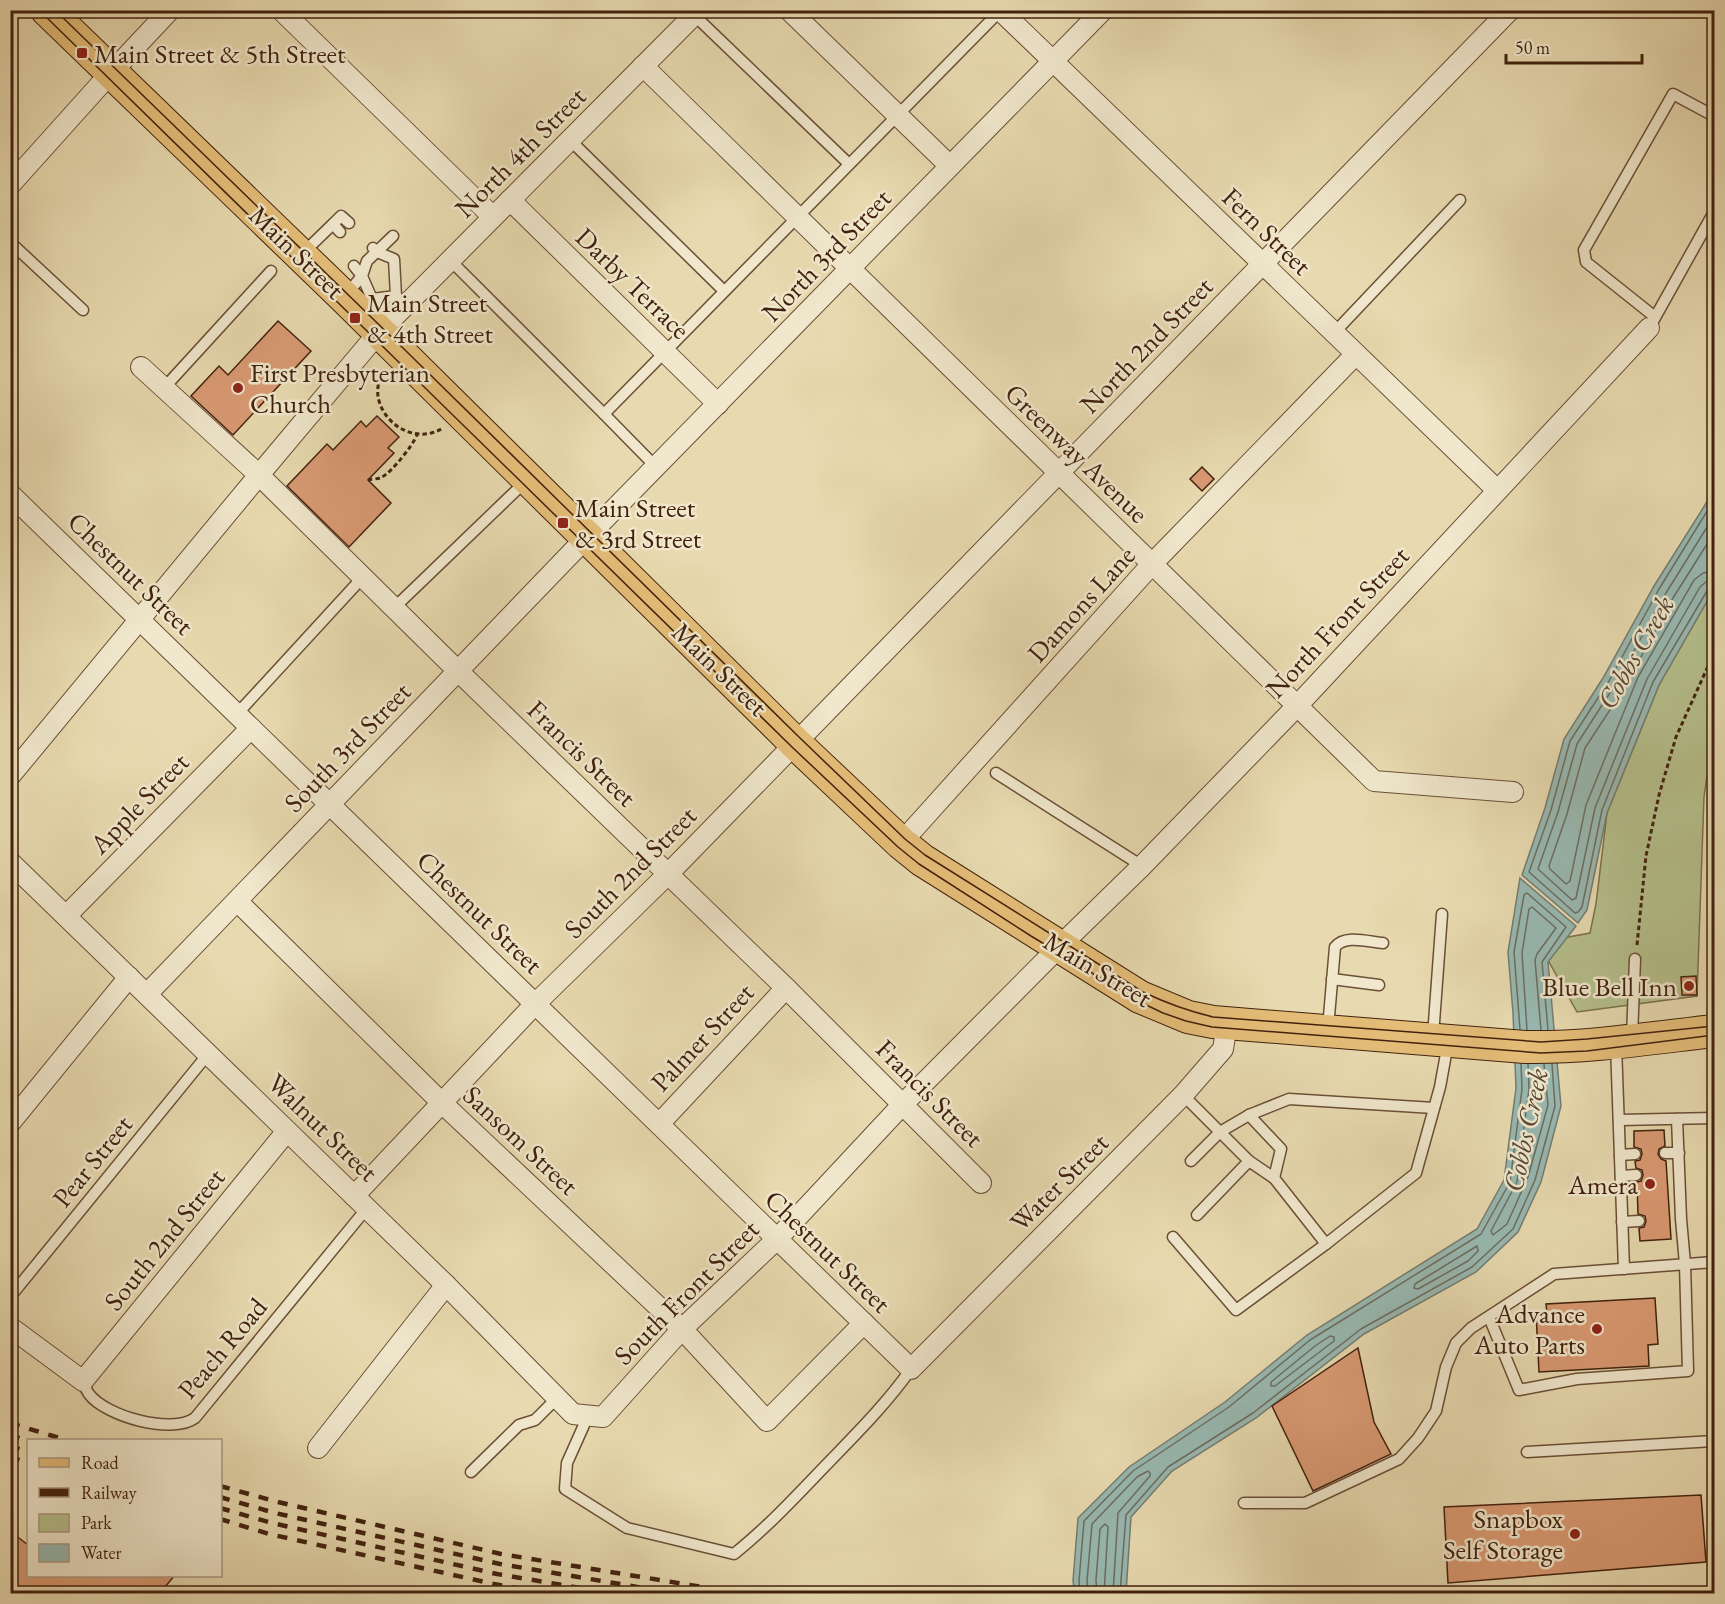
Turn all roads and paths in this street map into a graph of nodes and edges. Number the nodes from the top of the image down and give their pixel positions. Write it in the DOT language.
graph roads {
  1 [pos="170,10"];
  2 [pos="280,10"];
  3 [pos="789,10"];
  4 [pos="1103,10"];
  5 [pos="1510,10"];
  6 [pos="47,11"];
  7 [pos="1000,11"];
  8 [pos="697,13"];
  9 [pos="1053,62"];
  10 [pos="643,66"];
  11 [pos="111,73"];
  12 [pos="897,115"];
  13 [pos="1714,116"];
  14 [pos="570,140"];
  15 [pos="849,164"];
  16 [pos="950,166"];
  17 [pos="10,185"];
  18 [pos="1460,200"];
  19 [pos="510,201"];
  20 [pos="1714,212"];
  21 [pos="493,217"];
  22 [pos="798,218"];
  23 [pos="349,223"];
  24 [pos="393,236"];
  25 [pos="10,242"];
  26 [pos="317,244"];
  27 [pos="375,250"];
  28 [pos="450,260"];
  29 [pos="1263,264"];
  30 [pos="354,267"];
  31 [pos="850,269"];
  32 [pos="271,271"];
  33 [pos="353,287"];
  34 [pos="724,291"];
  35 [pos="401,300"];
  36 [pos="83,310"];
  37 [pos="1652,322"];
  38 [pos="1334,333"];
  39 [pos="388,340"];
  40 [pos="664,351"];
  41 [pos="1356,354"];
  42 [pos="141,367"];
  43 [pos="164,388"];
  44 [pos="718,404"];
  45 [pos="461,413"];
  46 [pos="604,414"];
  47 [pos="417,435"];
  48 [pos="656,467"];
  49 [pos="1059,473"];
  50 [pos="259,474"];
  51 [pos="528,479"];
  52 [pos="368,480"];
  53 [pos="1497,490"];
  54 [pos="10,494"];
  55 [pos="587,538"];
  56 [pos="1152,564"];
  57 [pos="363,577"];
  58 [pos="394,608"];
  59 [pos="140,620"];
  60 [pos="1714,653"];
  61 [pos="458,671"];
  62 [pos="1297,706"];
  63 [pos="244,721"];
  64 [pos="795,742"];
  65 [pos="996,772"];
  66 [pos="10,776"];
  67 [pos="1513,792"];
  68 [pos="330,804"];
  69 [pos="901,843"];
  70 [pos="10,862"];
  71 [pos="1142,866"];
  72 [pos="669,873"];
  73 [pos="237,901"];
  74 [pos="1442,914"];
  75 [pos="66,916"];
  76 [pos="1383,943"];
  77 [pos="1059,947"];
  78 [pos="1635,959"];
  79 [pos="129,977"];
  80 [pos="1332,979"];
  81 [pos="1380,985"];
  82 [pos="786,988"];
  83 [pos="147,994"];
  84 [pos="535,1004"];
  85 [pos="1227,1024"];
  86 [pos="1714,1030"];
  87 [pos="1328,1031"];
  88 [pos="1441,1040"];
  89 [pos="1612,1042"];
  90 [pos="208,1054"];
  91 [pos="1184,1095"];
  92 [pos="442,1103"];
  93 [pos="903,1104"];
  94 [pos="1434,1108"];
  95 [pos="1249,1116"];
  96 [pos="1714,1118"];
  97 [pos="1677,1119"];
  98 [pos="1619,1120"];
  99 [pos="10,1123"];
  100 [pos="659,1124"];
  101 [pos="287,1131"];
  102 [pos="1220,1132"];
  103 [pos="1665,1153"];
  104 [pos="1679,1153"];
  105 [pos="1635,1154"];
  106 [pos="1620,1155"];
  107 [pos="1191,1161"];
  108 [pos="1249,1161"];
  109 [pos="1667,1174"];
  110 [pos="1680,1174"];
  111 [pos="1636,1175"];
  112 [pos="1621,1176"];
  113 [pos="1274,1178"];
  114 [pos="981,1183"];
  115 [pos="361,1202"];
  116 [pos="1197,1215"];
  117 [pos="1639,1221"];
  118 [pos="1622,1222"];
  119 [pos="1173,1237"];
  120 [pos="777,1239"];
  121 [pos="1326,1244"];
  122 [pos="1714,1262"];
  123 [pos="1685,1264"];
  124 [pos="1624,1269"];
  125 [pos="446,1285"];
  126 [pos="10,1297"];
  127 [pos="1489,1317"];
  128 [pos="864,1323"];
  129 [pos="10,1327"];
  130 [pos="682,1329"];
  131 [pos="911,1369"];
  132 [pos="83,1381"];
  133 [pos="557,1398"];
  134 [pos="595,1416"];
  135 [pos="1714,1441"];
  136 [pos="318,1448"];
  137 [pos="1527,1452"];
  138 [pos="471,1472"];
  139 [pos="1244,1503"];
  1 -- 11 [label="street"];
  2 -- 21 [label="street"];
  3 -- 12 [label="street"];
  4 -- 9 [label="street, North 3rd Street"];
  5 -- 29 [label="street, North 2nd Street"];
  6 -- 11 [label="main road, Main Street"];
  7 -- 9 [label="street, Fern Street"];
  7 -- 12 [label="lane"];
  8 -- 10 [label="street, North 4th Street"];
  8 -- 15 [label="lane"];
  9 -- 16 [label="street, North 3rd Street"];
  9 -- 29 [label="street, Fern Street"];
  10 -- 14 [label="street, North 4th Street"];
  10 -- 22 [label="street, Greenway Avenue"];
  11 -- 17 [label="street"];
  11 -- 26 [label="main road, Main Street"];
  12 -- 15 [label="lane"];
  12 -- 16 [label="street"];
  13 -- 37 [label="lane"];
  14 -- 19 [label="street, North 4th Street"];
  14 -- 34 [label="lane"];
  15 -- 22 [label="lane"];
  16 -- 31 [label="street, North 3rd Street"];
  18 -- 38 [label="lane"];
  19 -- 21 [label="street, North 4th Street"];
  19 -- 40 [label="street, Darby Terrace"];
  20 -- 37 [label="lane"];
  21 -- 28 [label="street, North 4th Street"];
  22 -- 31 [label="street, Greenway Avenue"];
  22 -- 34 [label="lane"];
  23 -- 26 [label="lane"];
  24 -- 27 [label="lane"];
  25 -- 36 [label="lane"];
  26 -- 33 [label="main road, Main Street"];
  27 -- 33 [label="lane"];
  27 -- 35 [label="lane"];
  28 -- 35 [label="street, North 4th Street"];
  28 -- 46 [label="lane"];
  29 -- 38 [label="street, Fern Street"];
  29 -- 49 [label="street, North 2nd Street"];
  30 -- 33 [label="lane"];
  31 -- 44 [label="street, North 3rd Street"];
  31 -- 49 [label="street, Greenway Avenue"];
  32 -- 43 [label="lane"];
  33 -- 35 [label="lane"];
  33 -- 39 [label="main road, Main Street"];
  34 -- 40 [label="lane"];
  35 -- 39 [label="street, North 4th Street"];
  37 -- 53 [label="street, North Front Street"];
  38 -- 41 [label="street, Fern Street"];
  39 -- 45 [label="main road, Main Street"];
  39 -- 47 [label="path"];
  39 -- 50 [label="street, North 4th Street"];
  40 -- 44 [label="street, Darby Terrace"];
  40 -- 46 [label="lane"];
  41 -- 53 [label="street, Fern Street"];
  41 -- 56 [label="street, Damons Lane"];
  42 -- 43 [label="street, Francis Street"];
  43 -- 50 [label="street, Francis Street"];
  44 -- 48 [label="street, North 3rd Street"];
  45 -- 47 [label="path"];
  45 -- 51 [label="main road, Main Street"];
  46 -- 48 [label="lane"];
  47 -- 52 [label="path"];
  48 -- 55 [label="street, North 3rd Street"];
  49 -- 56 [label="street, Greenway Avenue"];
  49 -- 64 [label="street, North 2nd Street"];
  50 -- 57 [label="street, Francis Street"];
  50 -- 59 [label="street, North 4th Street"];
  51 -- 55 [label="main road, Main Street"];
  51 -- 58 [label="lane"];
  53 -- 62 [label="street, North Front Street"];
  54 -- 59 [label="street, Chestnut Street"];
  55 -- 61 [label="street, South 3rd Street"];
  55 -- 64 [label="main road, Main Street"];
  56 -- 62 [label="street, Greenway Avenue"];
  56 -- 69 [label="street, Damons Lane"];
  57 -- 58 [label="street, Francis Street"];
  57 -- 63 [label="lane"];
  58 -- 61 [label="street, Francis Street"];
  59 -- 63 [label="street, Chestnut Street"];
  59 -- 66 [label="street, North 4th Street"];
  60 -- 78 [label="path"];
  61 -- 68 [label="street, South 3rd Street"];
  61 -- 72 [label="street, Francis Street"];
  62 -- 67 [label="street, Greenway Avenue"];
  62 -- 71 [label="street, North Front Street"];
  63 -- 68 [label="street, Chestnut Street"];
  63 -- 75 [label="street, Apple Street"];
  64 -- 69 [label="main road, Main Street"];
  64 -- 72 [label="street, South 2nd Street"];
  65 -- 71 [label="lane"];
  68 -- 73 [label="street, South 3rd Street"];
  68 -- 84 [label="street, Chestnut Street"];
  69 -- 77 [label="main road, Main Street"];
  70 -- 75 [label="street, Walnut Street"];
  71 -- 77 [label="street, North Front Street"];
  72 -- 82 [label="street, Francis Street"];
  72 -- 84 [label="street, South 2nd Street"];
  73 -- 83 [label="street, South 3rd Street"];
  73 -- 92 [label="street, Sansom Street"];
  74 -- 88 [label="lane"];
  75 -- 79 [label="street, Walnut Street"];
  76 -- 80 [label="lane"];
  77 -- 85 [label="main road, Main Street"];
  77 -- 93 [label="street, South Front Street"];
  78 -- 89 [label="lane"];
  79 -- 83 [label="street, Walnut Street"];
  79 -- 99 [label="street"];
  80 -- 81 [label="lane"];
  80 -- 87 [label="lane"];
  82 -- 93 [label="street, Francis Street"];
  82 -- 100 [label="street, Palmer Street"];
  83 -- 90 [label="street, Walnut Street"];
  84 -- 92 [label="street, South 2nd Street"];
  84 -- 100 [label="street, Chestnut Street"];
  85 -- 87 [label="main road, Main Street"];
  85 -- 91 [label="street, Water Street"];
  86 -- 89 [label="main road, Main Street"];
  87 -- 88 [label="main road, Main Street"];
  88 -- 89 [label="main road, Main Street"];
  88 -- 94 [label="lane"];
  89 -- 98 [label="lane"];
  90 -- 101 [label="street, Walnut Street"];
  90 -- 126 [label="lane, Pear Street"];
  91 -- 102 [label="lane"];
  91 -- 131 [label="street, Water Street"];
  92 -- 115 [label="street, South 2nd Street"];
  92 -- 130 [label="street, Sansom Street"];
  93 -- 114 [label="street, Francis Street"];
  93 -- 120 [label="street, South Front Street"];
  94 -- 95 [label="lane"];
  94 -- 121 [label="lane"];
  95 -- 102 [label="lane"];
  95 -- 113 [label="lane"];
  96 -- 97 [label="lane"];
  97 -- 98 [label="lane"];
  97 -- 104 [label="lane"];
  98 -- 106 [label="lane"];
  100 -- 120 [label="street, Chestnut Street"];
  101 -- 115 [label="street, Walnut Street"];
  101 -- 132 [label="street, South 2nd Street"];
  102 -- 107 [label="lane"];
  102 -- 108 [label="lane"];
  103 -- 104 [label="lane"];
  104 -- 110 [label="lane"];
  105 -- 106 [label="lane"];
  106 -- 112 [label="lane"];
  108 -- 113 [label="lane"];
  108 -- 116 [label="lane"];
  109 -- 110 [label="lane"];
  110 -- 123 [label="lane"];
  111 -- 112 [label="lane"];
  112 -- 118 [label="lane"];
  113 -- 121 [label="lane"];
  115 -- 125 [label="street, Walnut Street"];
  115 -- 132 [label="lane, Peach Road"];
  117 -- 118 [label="lane"];
  118 -- 124 [label="lane"];
  119 -- 121 [label="lane"];
  120 -- 128 [label="street, Chestnut Street"];
  120 -- 130 [label="street, South Front Street"];
  122 -- 123 [label="lane"];
  123 -- 124 [label="lane"];
  123 -- 127 [label="lane"];
  124 -- 127 [label="lane"];
  125 -- 133 [label="street, Walnut Street"];
  125 -- 136 [label="street"];
  127 -- 139 [label="lane"];
  128 -- 130 [label="street, Sansom Street"];
  128 -- 131 [label="street, Chestnut Street"];
  129 -- 132 [label="street"];
  130 -- 134 [label="street, South Front Street"];
  131 -- 134 [label="lane"];
  133 -- 134 [label="street, Walnut Street"];
  133 -- 138 [label="lane"];
  135 -- 137 [label="lane"];
}
